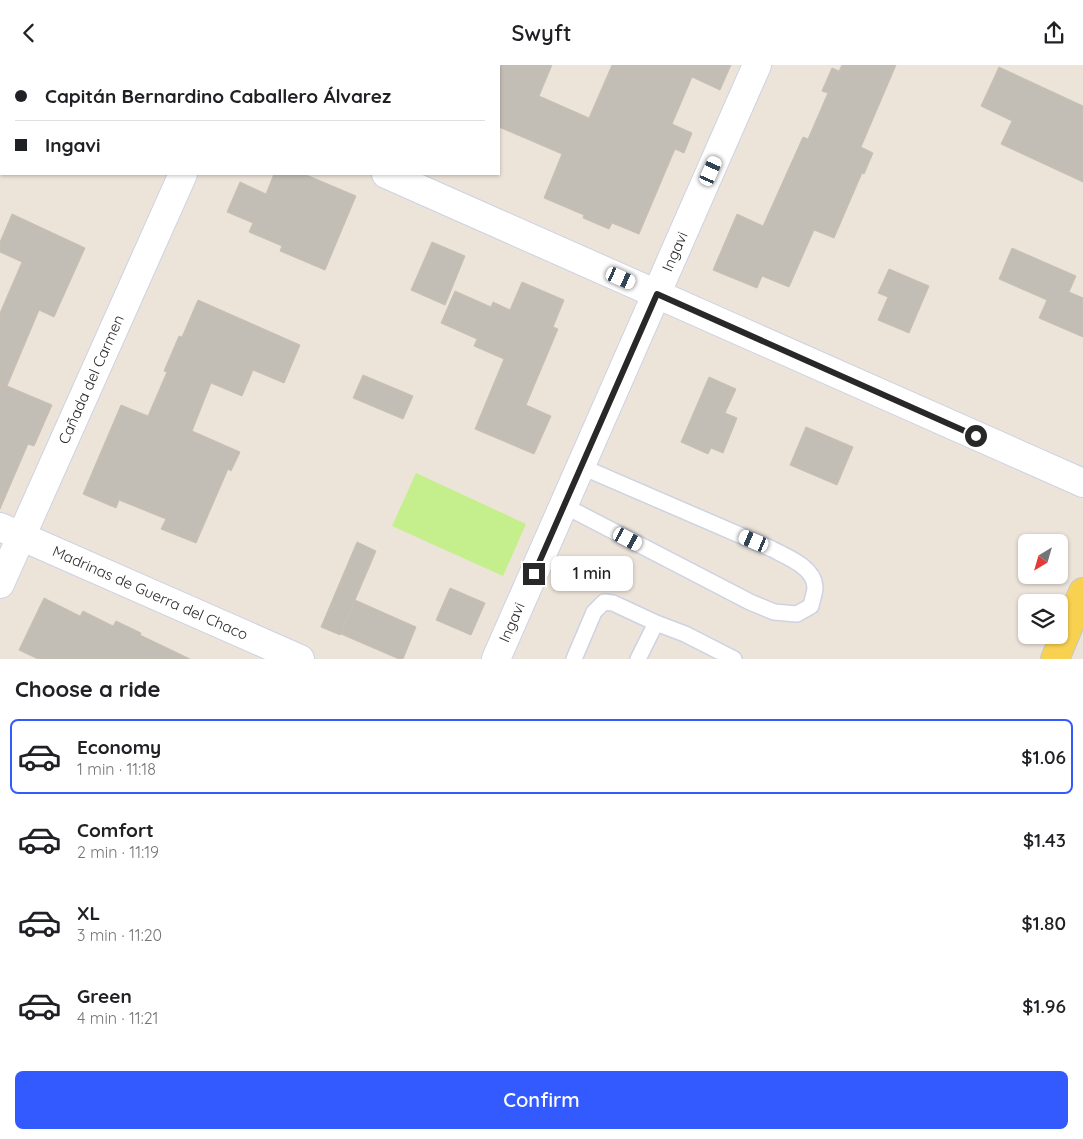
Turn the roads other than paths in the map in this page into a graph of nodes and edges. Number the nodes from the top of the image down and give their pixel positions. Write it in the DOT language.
graph roads {
  1 [pos="757,65"];
  2 [pos="183,175"];
  3 [pos="388,175"];
  4 [pos="657,294"];
  5 [pos="580,467"];
  6 [pos="1083,483"];
  7 [pos="563,505"];
  8 [pos="11,532"];
  9 [pos="0,584"];
  10 [pos="1083,592"];
  11 [pos="656,623"];
  12 [pos="300,659"];
  13 [pos="496,659"];
  14 [pos="574,659"];
  15 [pos="638,659"];
  16 [pos="734,659"];
  17 [pos="1055,659"];
  1 -- 4 [label="street, Ingavi"];
  2 -- 8 [label="street, Cañada del Carmen"];
  3 -- 4 [label="street"];
  4 -- 5 [label="street, Ingavi"];
  4 -- 6 [label="street"];
  5 -- 7 [label="street, Ingavi"];
  5 -- 7 [label="lane"];
  7 -- 13 [label="street, Ingavi"];
  8 -- 9 [label="street, Cañada del Carmen"];
  8 -- 12 [label="street, Madrinas de Guerra del Chaco"];
  10 -- 17 [label="main road"];
  11 -- 14 [label="lane"];
  11 -- 15 [label="lane"];
  11 -- 16 [label="lane"];
}
